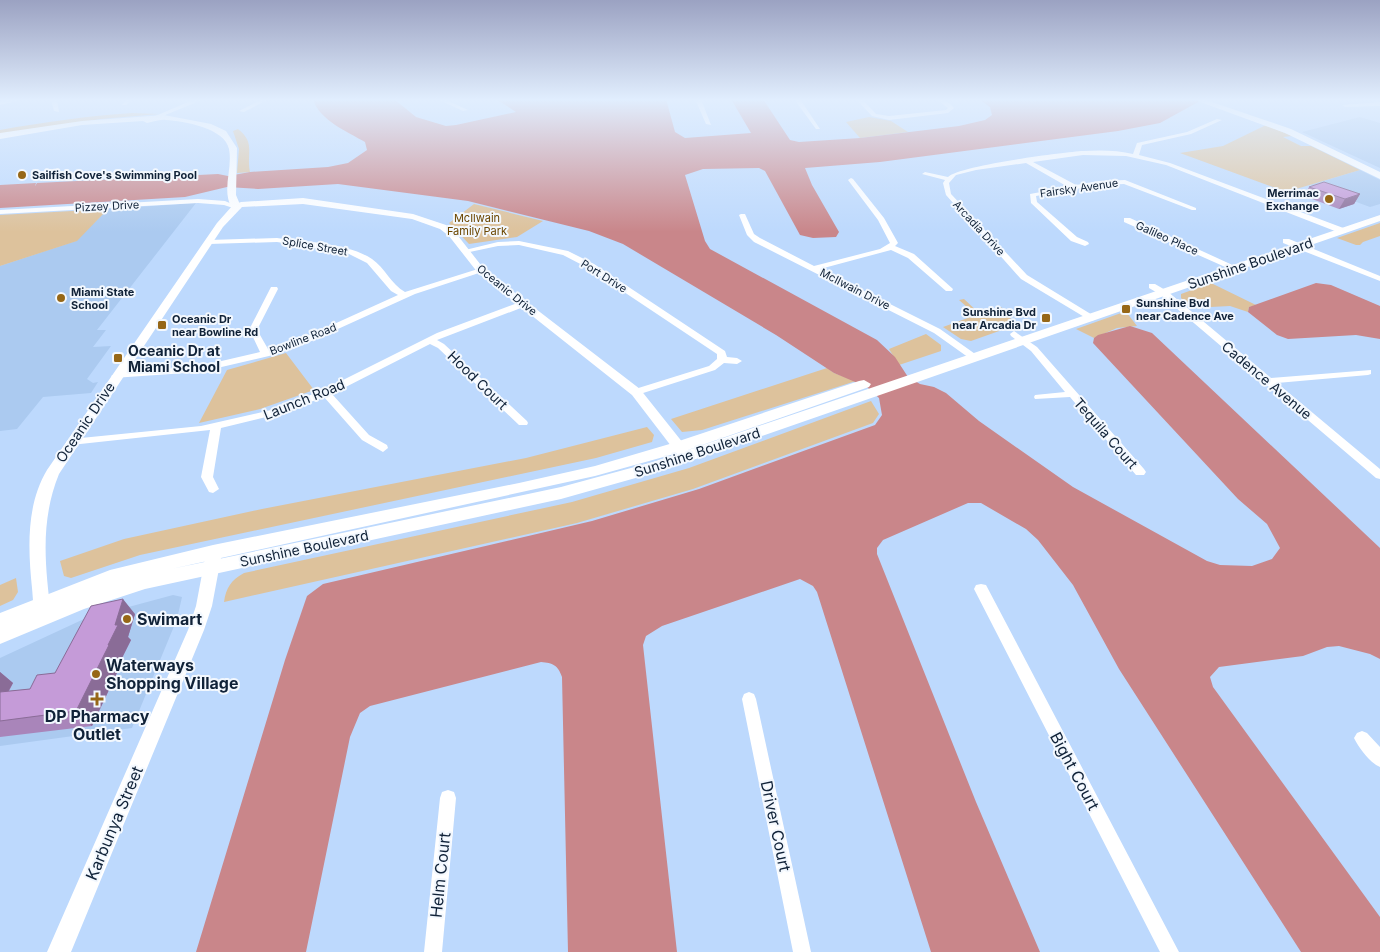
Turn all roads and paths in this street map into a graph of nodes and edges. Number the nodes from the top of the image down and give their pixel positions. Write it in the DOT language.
graph roads {
  1 [pos="230,143"];
  2 [pos="1142,143"];
  3 [pos="1313,143"];
  4 [pos="1321,143"];
  5 [pos="1136,156"];
  6 [pos="1027,161"];
  7 [pos="1380,171"];
  8 [pos="925,174"];
  9 [pos="1380,176"];
  10 [pos="949,179"];
  11 [pos="852,180"];
  12 [pos="1074,187"];
  13 [pos="231,192"];
  14 [pos="214,202"];
  15 [pos="248,206"];
  16 [pos="236,208"];
  17 [pos="1194,209"];
  18 [pos="1380,209"];
  19 [pos="0,212"];
  20 [pos="743,216"];
  21 [pos="1380,218"];
  22 [pos="1127,220"];
  23 [pos="220,226"];
  24 [pos="1330,226"];
  25 [pos="1343,231"];
  26 [pos="1286,241"];
  27 [pos="209,242"];
  28 [pos="1085,244"];
  29 [pos="1300,246"];
  30 [pos="891,248"];
  31 [pos="465,251"];
  32 [pos="1222,262"];
  33 [pos="814,268"];
  34 [pos="1235,268"];
  35 [pos="481,271"];
  36 [pos="1380,279"];
  37 [pos="1152,286"];
  38 [pos="949,288"];
  39 [pos="274,289"];
  40 [pos="1164,292"];
  41 [pos="403,296"];
  42 [pos="523,304"];
  43 [pos="1085,315"];
  44 [pos="1020,337"];
  45 [pos="430,340"];
  46 [pos="266,354"];
  47 [pos="970,354"];
  48 [pos="722,360"];
  49 [pos="738,361"];
  50 [pos="1368,372"];
  51 [pos="116,376"];
  52 [pos="1268,381"];
  53 [pos="636,392"];
  54 [pos="325,393"];
  55 [pos="1071,394"];
  56 [pos="1039,397"];
  57 [pos="523,424"];
  58 [pos="216,427"];
  59 [pos="71,442"];
  60 [pos="383,448"];
  61 [pos="683,452"];
  62 [pos="1140,472"];
  63 [pos="1380,475"];
  64 [pos="212,489"];
  65 [pos="212,560"];
  66 [pos="981,589"];
  67 [pos="42,610"];
  68 [pos="0,620"];
  69 [pos="0,636"];
  70 [pos="749,699"];
  71 [pos="1362,738"];
  72 [pos="1380,759"];
  73 [pos="448,798"];
  74 [pos="59,952"];
  75 [pos="432,952"];
  76 [pos="802,952"];
  77 [pos="1170,952"];
  1 -- 13 [label="main road"];
  2 -- 5 [label="street"];
  3 -- 9 [label="main road"];
  4 -- 7 [label="main road"];
  5 -- 6 [label="street"];
  5 -- 24 [label="street"];
  6 -- 10 [label="street"];
  6 -- 12 [label="street"];
  8 -- 10 [label="street"];
  10 -- 43 [label="street, Arcadia Drive"];
  11 -- 30 [label="street"];
  12 -- 17 [label="street, Fairsky Avenue"];
  12 -- 28 [label="street, Fairsky Avenue"];
  13 -- 14 [label="street, Pizzey Drive"];
  13 -- 15 [label="main road"];
  13 -- 16 [label="main road"];
  14 -- 16 [label="street, Pizzey Drive"];
  14 -- 19 [label="street, Pizzey Drive"];
  15 -- 16 [label="street"];
  15 -- 23 [label="street, Oceanic Drive"];
  15 -- 31 [label="street, Oceanic Drive"];
  16 -- 23 [label="street, Oceanic Drive"];
  18 -- 24 [label="main road, Sunshine Boulevard"];
  20 -- 33 [label="street, McIIwain Drive"];
  21 -- 25 [label="main road, Sunshine Boulevard"];
  22 -- 32 [label="street, Galileo Place"];
  23 -- 27 [label="street, Oceanic Drive"];
  24 -- 25 [label="street"];
  24 -- 26 [label="main road, Sunshine Boulevard"];
  25 -- 29 [label="main road, Sunshine Boulevard"];
  26 -- 29 [label="street"];
  26 -- 32 [label="main road, Sunshine Boulevard"];
  27 -- 41 [label="street, Splice Street"];
  27 -- 51 [label="street, Oceanic Drive"];
  29 -- 34 [label="main road, Sunshine Boulevard"];
  29 -- 36 [label="street"];
  30 -- 33 [label="street"];
  30 -- 38 [label="street"];
  31 -- 35 [label="street, Oceanic Drive"];
  31 -- 48 [label="street, Port Drive"];
  32 -- 34 [label="street, Galileo Place"];
  32 -- 37 [label="main road, Sunshine Boulevard"];
  33 -- 47 [label="street, McIIwain Drive"];
  34 -- 40 [label="main road, Sunshine Boulevard"];
  35 -- 41 [label="street, Bowline Road"];
  35 -- 42 [label="street, Oceanic Drive"];
  37 -- 40 [label="street, Cadence Avenue"];
  37 -- 43 [label="main road, Sunshine Boulevard"];
  39 -- 46 [label="street"];
  40 -- 43 [label="main road, Sunshine Boulevard"];
  40 -- 52 [label="street, Cadence Avenue"];
  41 -- 46 [label="street, Bowline Road"];
  42 -- 45 [label="street, Launch Road"];
  42 -- 53 [label="street, Oceanic Drive"];
  43 -- 44 [label="main road, Sunshine Boulevard"];
  44 -- 47 [label="main road, Sunshine Boulevard"];
  44 -- 55 [label="street, Tequila Court"];
  45 -- 54 [label="street, Launch Road"];
  45 -- 57 [label="street, Hood Court"];
  46 -- 51 [label="street, Bowline Road"];
  47 -- 61 [label="main road, Sunshine Boulevard"];
  48 -- 49 [label="street"];
  48 -- 53 [label="street"];
  50 -- 52 [label="street"];
  51 -- 59 [label="street, Oceanic Drive"];
  52 -- 63 [label="street, Cadence Avenue"];
  53 -- 61 [label="street, Oceanic Drive"];
  54 -- 58 [label="street, Launch Road"];
  54 -- 60 [label="street"];
  55 -- 56 [label="street, Tequila Court"];
  55 -- 62 [label="street, Tequila Court"];
  58 -- 59 [label="street, Launch Road"];
  58 -- 64 [label="street"];
  59 -- 67 [label="street, Oceanic Drive"];
  61 -- 65 [label="main road, Sunshine Boulevard"];
  65 -- 67 [label="main road, Sunshine Boulevard"];
  65 -- 74 [label="street, Karbunya Street"];
  66 -- 77 [label="street, Bight Court"];
  67 -- 68 [label="main road, Sunshine Boulevard"];
  67 -- 69 [label="main road, Sunshine Boulevard"];
  70 -- 76 [label="street, Driver Court"];
  71 -- 72 [label="street"];
  73 -- 75 [label="street, Helm Court"];
}
